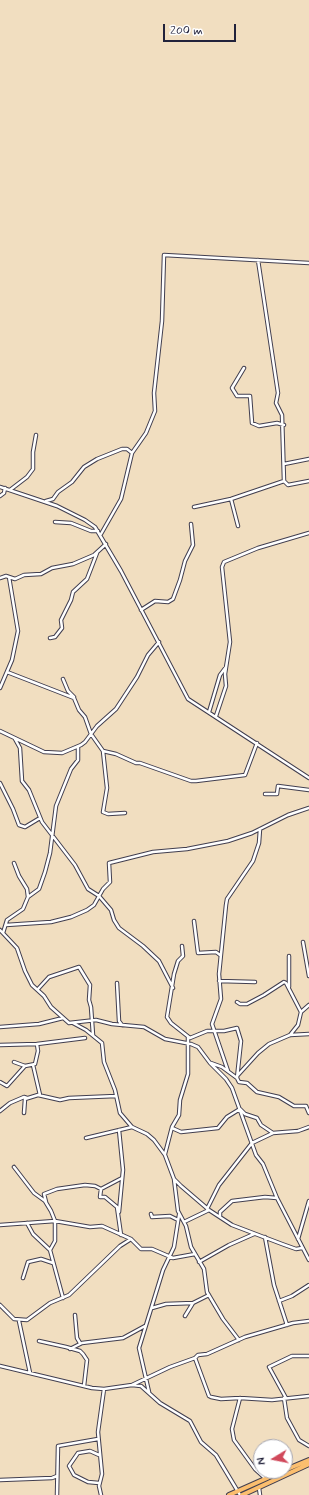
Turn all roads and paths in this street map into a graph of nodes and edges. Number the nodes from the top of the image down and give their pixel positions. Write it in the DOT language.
graph roads {
  1 [pos="258,260"];
  2 [pos="309,263"];
  3 [pos="244,368"];
  4 [pos="284,426"];
  5 [pos="36,435"];
  6 [pos="132,453"];
  7 [pos="309,459"];
  8 [pos="284,464"];
  9 [pos="284,481"];
  10 [pos="309,481"];
  11 [pos="0,487"];
  12 [pos="5,488"];
  13 [pos="10,490"];
  14 [pos="0,496"];
  15 [pos="231,499"];
  16 [pos="45,502"];
  17 [pos="194,507"];
  18 [pos="55,522"];
  19 [pos="191,524"];
  20 [pos="238,526"];
  21 [pos="100,533"];
  22 [pos="309,533"];
  23 [pos="106,544"];
  24 [pos="97,552"];
  25 [pos="9,577"];
  26 [pos="0,578"];
  27 [pos="141,610"];
  28 [pos="50,638"];
  29 [pos="159,642"];
  30 [pos="226,667"];
  31 [pos="7,672"];
  32 [pos="62,678"];
  33 [pos="0,688"];
  34 [pos="74,698"];
  35 [pos="209,712"];
  36 [pos="216,716"];
  37 [pos="0,731"];
  38 [pos="92,734"];
  39 [pos="15,739"];
  40 [pos="257,742"];
  41 [pos="78,746"];
  42 [pos="103,752"];
  43 [pos="309,778"];
  44 [pos="0,783"];
  45 [pos="309,790"];
  46 [pos="265,794"];
  47 [pos="309,808"];
  48 [pos="125,813"];
  49 [pos="40,818"];
  50 [pos="260,829"];
  51 [pos="52,836"];
  52 [pos="14,863"];
  53 [pos="99,896"];
  54 [pos="28,897"];
  55 [pos="194,921"];
  56 [pos="6,925"];
  57 [pos="0,930"];
  58 [pos="3,933"];
  59 [pos="303,942"];
  60 [pos="182,946"];
  61 [pos="220,955"];
  62 [pos="289,956"];
  63 [pos="309,976"];
  64 [pos="219,982"];
  65 [pos="255,982"];
  66 [pos="117,983"];
  67 [pos="289,987"];
  68 [pos="173,988"];
  69 [pos="38,989"];
  70 [pos="237,1002"];
  71 [pos="309,1005"];
  72 [pos="301,1012"];
  73 [pos="64,1018"];
  74 [pos="93,1020"];
  75 [pos="72,1022"];
  76 [pos="124,1025"];
  77 [pos="0,1027"];
  78 [pos="214,1030"];
  79 [pos="309,1034"];
  80 [pos="290,1035"];
  81 [pos="94,1036"];
  82 [pos="188,1037"];
  83 [pos="84,1038"];
  84 [pos="0,1044"];
  85 [pos="37,1044"];
  86 [pos="188,1044"];
  87 [pos="14,1062"];
  88 [pos="210,1062"];
  89 [pos="33,1065"];
  90 [pos="25,1066"];
  91 [pos="228,1072"];
  92 [pos="231,1074"];
  93 [pos="237,1078"];
  94 [pos="226,1079"];
  95 [pos="0,1082"];
  96 [pos="40,1095"];
  97 [pos="116,1096"];
  98 [pos="27,1098"];
  99 [pos="240,1110"];
  100 [pos="0,1111"];
  101 [pos="24,1113"];
  102 [pos="309,1113"];
  103 [pos="132,1127"];
  104 [pos="309,1127"];
  105 [pos="172,1128"];
  106 [pos="119,1130"];
  107 [pos="272,1133"];
  108 [pos="86,1138"];
  109 [pos="252,1143"];
  110 [pos="165,1155"];
  111 [pos="14,1167"];
  112 [pos="122,1178"];
  113 [pos="174,1179"];
  114 [pos="101,1189"];
  115 [pos="277,1198"];
  116 [pos="309,1201"];
  117 [pos="47,1204"];
  118 [pos="208,1209"];
  119 [pos="119,1212"];
  120 [pos="151,1214"];
  121 [pos="179,1215"];
  122 [pos="221,1218"];
  123 [pos="178,1220"];
  124 [pos="55,1221"];
  125 [pos="184,1222"];
  126 [pos="27,1223"];
  127 [pos="0,1225"];
  128 [pos="255,1234"];
  129 [pos="121,1235"];
  130 [pos="264,1236"];
  131 [pos="131,1239"];
  132 [pos="298,1239"];
  133 [pos="302,1248"];
  134 [pos="50,1250"];
  135 [pos="195,1254"];
  136 [pos="170,1257"];
  137 [pos="309,1260"];
  138 [pos="199,1262"];
  139 [pos="54,1265"];
  140 [pos="23,1278"];
  141 [pos="309,1285"];
  142 [pos="209,1295"];
  143 [pos="63,1298"];
  144 [pos="279,1301"];
  145 [pos="193,1303"];
  146 [pos="0,1305"];
  147 [pos="152,1308"];
  148 [pos="75,1315"];
  149 [pos="185,1316"];
  150 [pos="19,1321"];
  151 [pos="309,1321"];
  152 [pos="287,1325"];
  153 [pos="145,1326"];
  154 [pos="239,1340"];
  155 [pos="40,1341"];
  156 [pos="80,1343"];
  157 [pos="70,1349"];
  158 [pos="309,1356"];
  159 [pos="195,1358"];
  160 [pos="0,1366"];
  161 [pos="30,1373"];
  162 [pos="146,1378"];
  163 [pos="132,1385"];
  164 [pos="84,1386"];
  165 [pos="104,1389"];
  166 [pos="149,1393"];
  167 [pos="309,1396"];
  168 [pos="240,1398"];
  169 [pos="285,1398"];
  170 [pos="98,1439"];
  171 [pos="309,1446"];
  172 [pos="99,1455"];
  173 [pos="309,1460"];
  174 [pos="309,1464"];
  175 [pos="253,1466"];
  176 [pos="293,1467"];
  177 [pos="57,1476"];
  178 [pos="266,1479"];
  179 [pos="0,1480"];
  180 [pos="99,1483"];
  181 [pos="259,1487"];
  182 [pos="240,1494"];
  183 [pos="57,1495"];
  184 [pos="101,1495"];
  185 [pos="229,1495"];
  186 [pos="260,1495"];
  1 -- 2 [label="street"];
  1 -- 4 [label="street"];
  1 -- 6 [label="street"];
  3 -- 4 [label="street"];
  4 -- 8 [label="street"];
  5 -- 13 [label="street"];
  6 -- 16 [label="street"];
  6 -- 21 [label="street"];
  7 -- 8 [label="street"];
  8 -- 9 [label="street"];
  9 -- 10 [label="street"];
  9 -- 15 [label="street"];
  11 -- 12 [label="street"];
  12 -- 13 [label="street"];
  12 -- 14 [label="street"];
  13 -- 16 [label="street"];
  15 -- 17 [label="street"];
  15 -- 20 [label="street"];
  16 -- 21 [label="street"];
  18 -- 21 [label="street"];
  19 -- 27 [label="street"];
  21 -- 23 [label="street"];
  22 -- 30 [label="street"];
  23 -- 24 [label="street"];
  23 -- 27 [label="street"];
  24 -- 25 [label="street"];
  24 -- 28 [label="street"];
  25 -- 26 [label="street"];
  25 -- 31 [label="street"];
  27 -- 29 [label="street"];
  29 -- 35 [label="street"];
  29 -- 38 [label="street"];
  30 -- 35 [label="street"];
  30 -- 36 [label="street"];
  31 -- 33 [label="street"];
  31 -- 34 [label="street"];
  32 -- 34 [label="street"];
  34 -- 38 [label="street"];
  35 -- 36 [label="street"];
  36 -- 40 [label="street"];
  37 -- 39 [label="street"];
  38 -- 41 [label="street"];
  38 -- 42 [label="street"];
  39 -- 41 [label="street"];
  39 -- 49 [label="street"];
  40 -- 42 [label="street"];
  40 -- 43 [label="street"];
  41 -- 51 [label="street"];
  42 -- 48 [label="street"];
  44 -- 49 [label="street"];
  45 -- 46 [label="street"];
  47 -- 50 [label="street"];
  49 -- 51 [label="street"];
  50 -- 53 [label="street"];
  50 -- 61 [label="street"];
  51 -- 53 [label="street"];
  51 -- 54 [label="street"];
  52 -- 54 [label="street"];
  53 -- 56 [label="street"];
  53 -- 68 [label="street"];
  54 -- 56 [label="street"];
  55 -- 61 [label="street"];
  56 -- 58 [label="street"];
  57 -- 58 [label="street"];
  58 -- 69 [label="street"];
  59 -- 63 [label="street"];
  60 -- 68 [label="street"];
  61 -- 64 [label="street"];
  62 -- 67 [label="street"];
  64 -- 65 [label="street"];
  64 -- 78 [label="street"];
  66 -- 76 [label="street"];
  67 -- 70 [label="street"];
  67 -- 72 [label="street"];
  68 -- 82 [label="street"];
  69 -- 73 [label="street"];
  69 -- 74 [label="street"];
  71 -- 72 [label="street"];
  72 -- 80 [label="street"];
  73 -- 75 [label="street"];
  73 -- 77 [label="street"];
  74 -- 75 [label="street"];
  74 -- 76 [label="street"];
  74 -- 81 [label="street"];
  75 -- 81 [label="street"];
  76 -- 86 [label="street"];
  78 -- 82 [label="street"];
  78 -- 91 [label="street"];
  78 -- 93 [label="street"];
  79 -- 80 [label="street"];
  80 -- 93 [label="street"];
  81 -- 97 [label="street"];
  82 -- 86 [label="street"];
  83 -- 85 [label="street"];
  84 -- 85 [label="street"];
  85 -- 89 [label="street"];
  86 -- 88 [label="street"];
  86 -- 105 [label="street"];
  87 -- 90 [label="street"];
  88 -- 91 [label="street"];
  88 -- 94 [label="street"];
  89 -- 90 [label="street"];
  89 -- 96 [label="street"];
  90 -- 95 [label="street"];
  91 -- 92 [label="street"];
  92 -- 93 [label="street"];
  92 -- 94 [label="street"];
  93 -- 102 [label="street"];
  94 -- 99 [label="street"];
  96 -- 97 [label="street"];
  96 -- 98 [label="street"];
  97 -- 103 [label="street"];
  98 -- 100 [label="street"];
  98 -- 101 [label="street"];
  99 -- 105 [label="street"];
  99 -- 107 [label="street"];
  99 -- 109 [label="street"];
  103 -- 106 [label="street"];
  103 -- 110 [label="street"];
  104 -- 107 [label="street"];
  105 -- 110 [label="street"];
  106 -- 108 [label="street"];
  106 -- 112 [label="street"];
  107 -- 109 [label="street"];
  109 -- 115 [label="street"];
  109 -- 118 [label="street"];
  110 -- 113 [label="street"];
  111 -- 117 [label="street"];
  112 -- 114 [label="street"];
  112 -- 119 [label="street"];
  113 -- 118 [label="street"];
  113 -- 121 [label="street"];
  114 -- 117 [label="street"];
  114 -- 119 [label="street"];
  115 -- 122 [label="street"];
  115 -- 132 [label="street"];
  116 -- 132 [label="street"];
  117 -- 124 [label="street"];
  118 -- 122 [label="street"];
  118 -- 125 [label="street"];
  119 -- 129 [label="street"];
  120 -- 123 [label="street"];
  121 -- 123 [label="street"];
  121 -- 125 [label="street"];
  122 -- 128 [label="street"];
  123 -- 136 [label="street"];
  124 -- 126 [label="street"];
  124 -- 129 [label="street"];
  124 -- 134 [label="street"];
  125 -- 135 [label="street"];
  126 -- 127 [label="street"];
  126 -- 134 [label="street"];
  128 -- 130 [label="street"];
  128 -- 138 [label="street"];
  129 -- 131 [label="street"];
  130 -- 133 [label="street"];
  130 -- 144 [label="street"];
  131 -- 136 [label="street"];
  131 -- 143 [label="street"];
  132 -- 133 [label="street"];
  133 -- 137 [label="street"];
  134 -- 139 [label="street"];
  135 -- 136 [label="street"];
  135 -- 138 [label="street"];
  136 -- 147 [label="street"];
  138 -- 142 [label="street"];
  139 -- 140 [label="street"];
  139 -- 143 [label="street"];
  141 -- 144 [label="street"];
  142 -- 145 [label="street"];
  142 -- 154 [label="street"];
  143 -- 150 [label="street"];
  144 -- 152 [label="street"];
  145 -- 147 [label="street"];
  145 -- 149 [label="street"];
  146 -- 150 [label="street"];
  147 -- 153 [label="street"];
  148 -- 156 [label="street"];
  150 -- 161 [label="street"];
  151 -- 152 [label="street"];
  152 -- 154 [label="street"];
  153 -- 156 [label="street"];
  153 -- 162 [label="street"];
  154 -- 159 [label="street"];
  155 -- 157 [label="street"];
  156 -- 157 [label="street"];
  157 -- 164 [label="street"];
  158 -- 169 [label="street"];
  159 -- 162 [label="street"];
  159 -- 168 [label="street"];
  160 -- 161 [label="street"];
  161 -- 164 [label="street"];
  162 -- 163 [label="street"];
  162 -- 166 [label="street"];
  163 -- 165 [label="street"];
  163 -- 166 [label="street"];
  164 -- 165 [label="street"];
  165 -- 170 [label="street"];
  166 -- 182 [label="street"];
  167 -- 169 [label="street"];
  168 -- 169 [label="street"];
  168 -- 175 [label="street"];
  169 -- 171 [label="street"];
  170 -- 172 [label="street"];
  170 -- 177 [label="street"];
  172 -- 180 [label="street"];
  172 -- 180 [label="street"];
  173 -- 176 [label="highway"];
  174 -- 181 [label="highway"];
  177 -- 179 [label="street"];
  177 -- 183 [label="street"];
  178 -- 182 [label="highway"];
  180 -- 184 [label="street"];
  181 -- 182 [label="highway"];
  181 -- 186 [label="street"];
  182 -- 185 [label="highway"];
}
